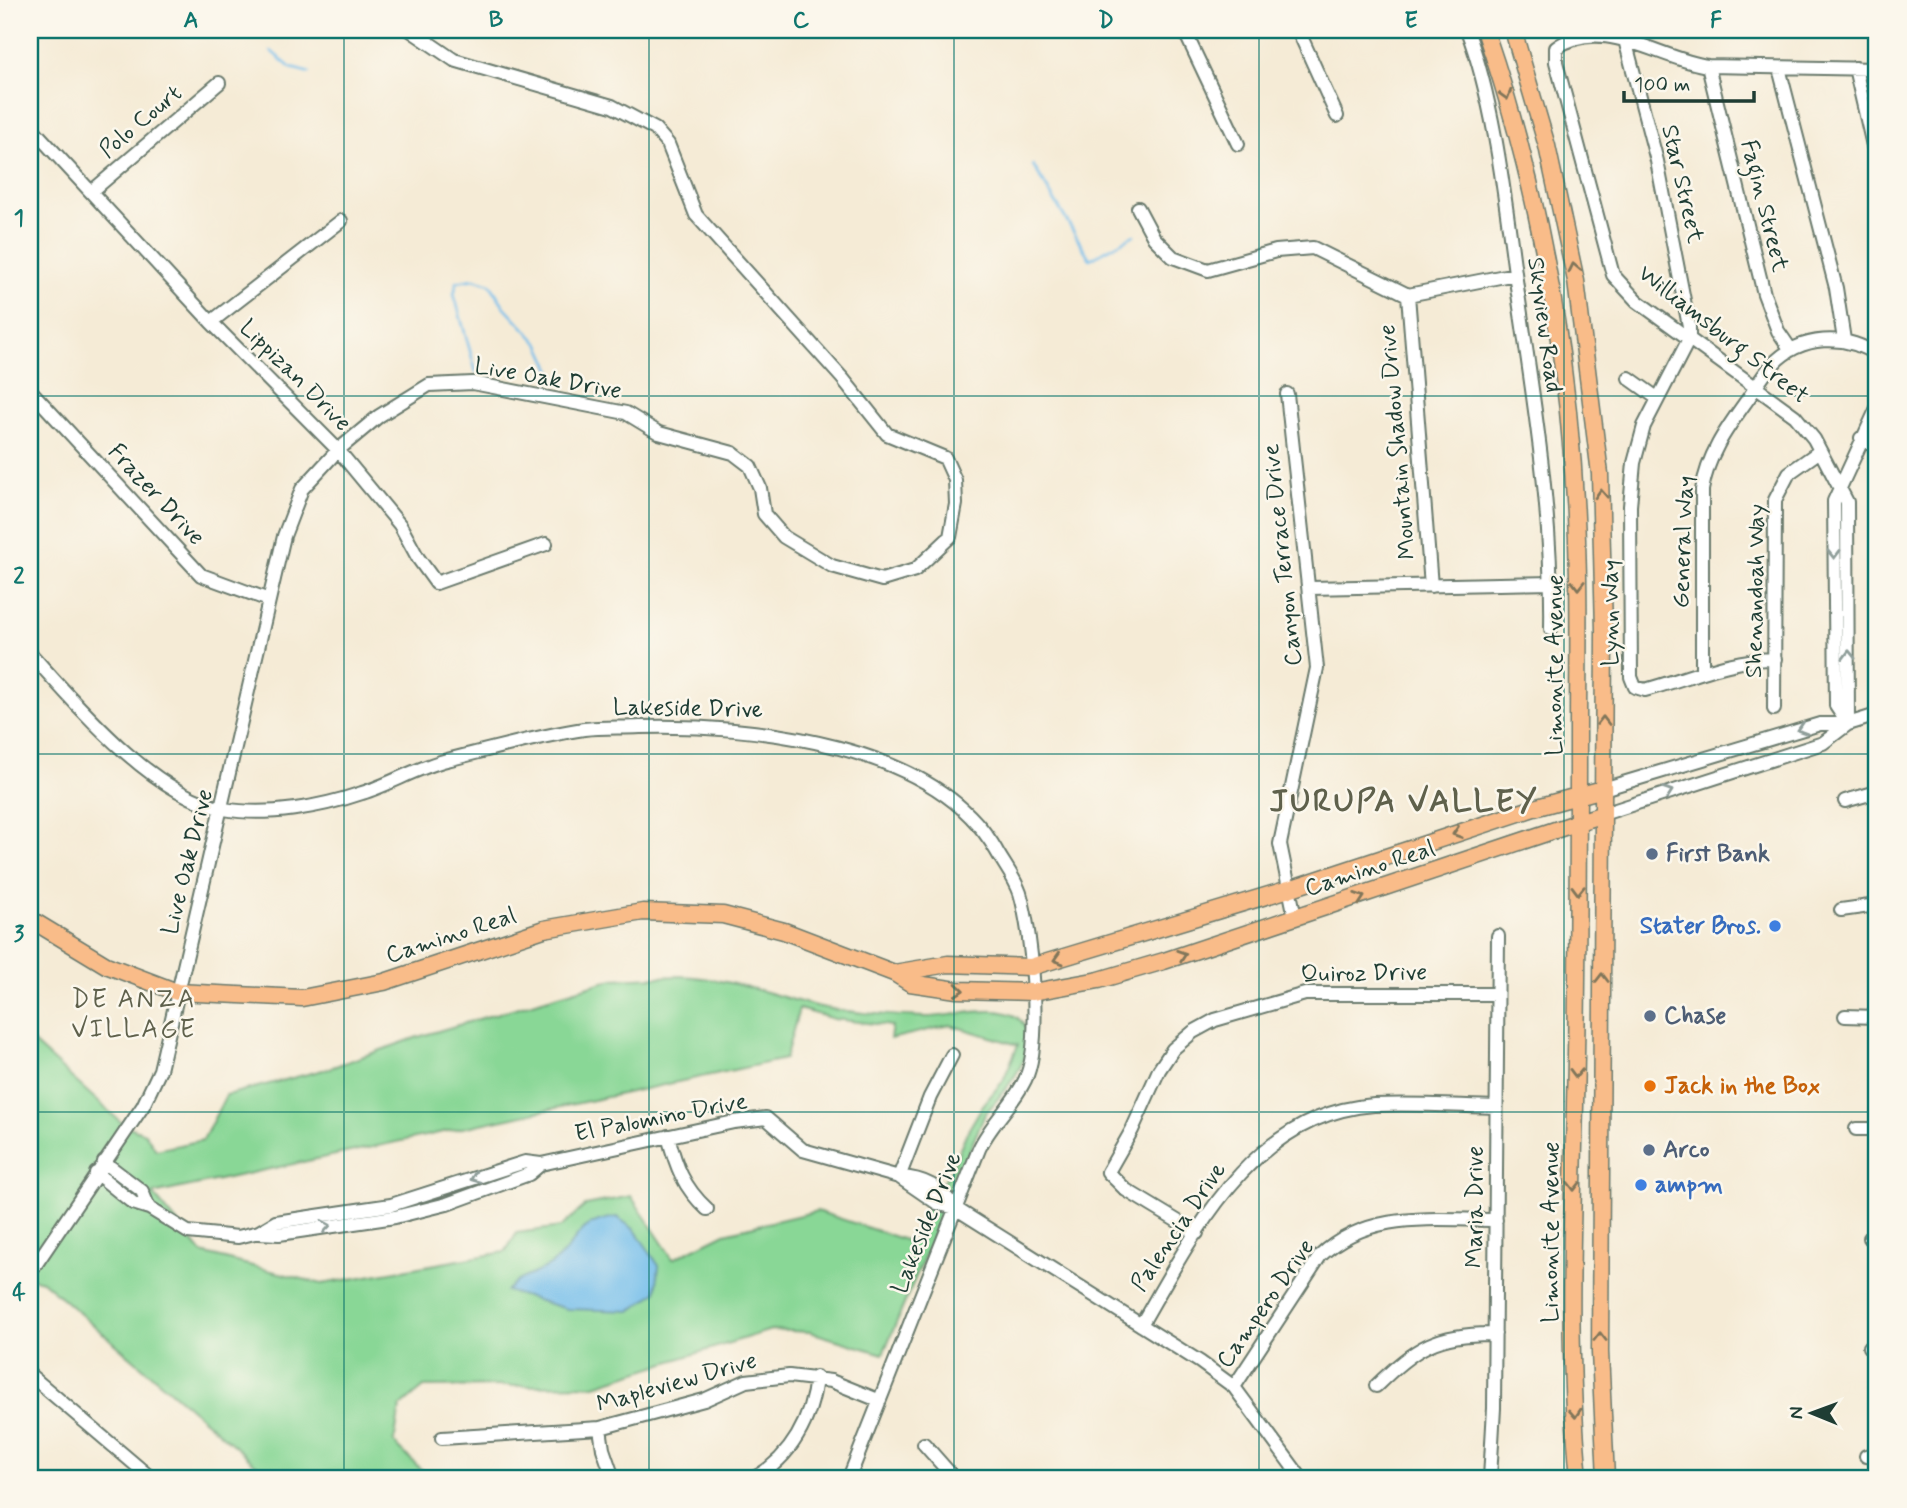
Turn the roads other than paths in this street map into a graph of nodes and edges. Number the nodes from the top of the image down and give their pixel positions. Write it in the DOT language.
graph roads {
  1 [pos="410,30"];
  2 [pos="1184,30"];
  3 [pos="1298,30"];
  4 [pos="1467,30"];
  5 [pos="1485,30"];
  6 [pos="1513,30"];
  7 [pos="1625,40"];
  8 [pos="1708,66"];
  9 [pos="1779,68"];
  10 [pos="1855,68"];
  11 [pos="1877,69"];
  12 [pos="219,83"];
  13 [pos="1337,116"];
  14 [pos="30,125"];
  15 [pos="1238,145"];
  16 [pos="1877,163"];
  17 [pos="91,192"];
  18 [pos="1139,208"];
  19 [pos="341,221"];
  20 [pos="1515,274"];
  21 [pos="1408,295"];
  22 [pos="211,322"];
  23 [pos="1689,339"];
  24 [pos="1843,340"];
  25 [pos="1791,350"];
  26 [pos="1877,355"];
  27 [pos="1629,378"];
  28 [pos="1757,386"];
  29 [pos="30,390"];
  30 [pos="1287,394"];
  31 [pos="1657,398"];
  32 [pos="1877,408"];
  33 [pos="1861,438"];
  34 [pos="1877,448"];
  35 [pos="338,450"];
  36 [pos="1820,451"];
  37 [pos="1840,486"];
  38 [pos="546,544"];
  39 [pos="1552,583"];
  40 [pos="1431,586"];
  41 [pos="1310,588"];
  42 [pos="269,600"];
  43 [pos="1551,629"];
  44 [pos="30,653"];
  45 [pos="1774,659"];
  46 [pos="1702,673"];
  47 [pos="1774,709"];
  48 [pos="1877,715"];
  49 [pos="1848,724"];
  50 [pos="1603,789"];
  51 [pos="1877,792"];
  52 [pos="1578,796"];
  53 [pos="1845,801"];
  54 [pos="223,809"];
  55 [pos="1603,814"];
  56 [pos="1578,821"];
  57 [pos="1289,889"];
  58 [pos="1877,905"];
  59 [pos="1842,910"];
  60 [pos="1294,917"];
  61 [pos="30,919"];
  62 [pos="1498,936"];
  63 [pos="1031,967"];
  64 [pos="894,973"];
  65 [pos="177,992"];
  66 [pos="1032,992"];
  67 [pos="1497,994"];
  68 [pos="1845,1016"];
  69 [pos="1877,1017"];
  70 [pos="951,1055"];
  71 [pos="1496,1107"];
  72 [pos="1856,1129"];
  73 [pos="1877,1129"];
  74 [pos="668,1136"];
  75 [pos="100,1168"];
  76 [pos="899,1177"];
  77 [pos="136,1186"];
  78 [pos="127,1198"];
  79 [pos="149,1208"];
  80 [pos="955,1208"];
  81 [pos="707,1209"];
  82 [pos="1496,1220"];
  83 [pos="1197,1233"];
  84 [pos="30,1273"];
  85 [pos="1140,1325"];
  86 [pos="1495,1334"];
  87 [pos="30,1375"];
  88 [pos="816,1377"];
  89 [pos="1376,1386"];
  90 [pos="1234,1387"];
  91 [pos="878,1400"];
  92 [pos="600,1428"];
  93 [pos="442,1438"];
  94 [pos="924,1444"];
  95 [pos="151,1478"];
  96 [pos="613,1478"];
  97 [pos="754,1478"];
  98 [pos="849,1478"];
  99 [pos="954,1478"];
  100 [pos="1301,1478"];
  101 [pos="1490,1478"];
  102 [pos="1579,1478"];
  103 [pos="1606,1478"];
  1 -- 35 [label="street, Live Oak Drive"];
  2 -- 15 [label="street"];
  3 -- 13 [label="street"];
  4 -- 20 [label="street, Skyview Road"];
  5 -- 52 [label="main road, Limonite Avenue, one-way"];
  50 -- 6 [label="main road, Limonite Avenue, one-way"];
  7 -- 8 [label="street"];
  7 -- 23 [label="street, Star Street"];
  7 -- 23 [label="street, Williamsburg Street"];
  8 -- 9 [label="street"];
  8 -- 25 [label="street, Fagin Street"];
  9 -- 10 [label="street"];
  9 -- 24 [label="street"];
  10 -- 11 [label="street"];
  10 -- 16 [label="street"];
  12 -- 17 [label="street, Polo Court"];
  14 -- 17 [label="street, Lippizan Drive"];
  17 -- 22 [label="street, Lippizan Drive"];
  18 -- 21 [label="street"];
  19 -- 22 [label="street"];
  20 -- 21 [label="street"];
  20 -- 39 [label="street, Skyview Road"];
  21 -- 40 [label="street, Mountain Shadow Drive"];
  22 -- 35 [label="street, Lippizan Drive"];
  23 -- 28 [label="street, Williamsburg Street"];
  23 -- 31 [label="street, Lynn Way"];
  24 -- 25 [label="street"];
  24 -- 26 [label="street"];
  25 -- 28 [label="street, General Way"];
  27 -- 31 [label="street"];
  28 -- 36 [label="street, Williamsburg Street"];
  28 -- 46 [label="street, General Way"];
  29 -- 42 [label="street, Frazer Drive"];
  30 -- 41 [label="street, Canyon Terrace Drive"];
  31 -- 46 [label="street, Lynn Way"];
  32 -- 33 [label="street"];
  33 -- 34 [label="street"];
  33 -- 37 [label="street"];
  35 -- 38 [label="street, Lippizan Drive"];
  35 -- 42 [label="street, Live Oak Drive"];
  36 -- 37 [label="street, Williamsburg Street"];
  36 -- 45 [label="street, Shenandoah Way"];
  37 -- 49 [label="street, Williamsburg Street"];
  39 -- 40 [label="street"];
  39 -- 43 [label="street, Skyview Road"];
  40 -- 41 [label="street"];
  41 -- 57 [label="street, Canyon Terrace Drive"];
  42 -- 54 [label="street, Live Oak Drive"];
  44 -- 54 [label="street, Lakeside Drive"];
  45 -- 46 [label="street, Lynn Way"];
  45 -- 47 [label="street, Shenandoah Way"];
  48 -- 49 [label="street, Camino Real"];
  49 -- 50 [label="street, Camino Real, one-way"];
  55 -- 49 [label="street, Camino Real, one-way"];
  50 -- 52 [label="main road, Camino Real"];
  50 -- 55 [label="main road, Limonite Avenue"];
  51 -- 53 [label="street"];
  52 -- 56 [label="main road, Limonite Avenue"];
  52 -- 57 [label="main road, Camino Real, one-way"];
  54 -- 63 [label="street, Lakeside Drive"];
  54 -- 65 [label="street, Live Oak Drive"];
  55 -- 56 [label="main road, Camino Real"];
  103 -- 55 [label="main road, Limonite Avenue, one-way"];
  60 -- 56 [label="main road, Camino Real, one-way"];
  56 -- 102 [label="main road, Limonite Avenue, one-way"];
  57 -- 60 [label="street, Canyon Terrace Drive"];
  57 -- 63 [label="main road, Camino Real, one-way"];
  58 -- 59 [label="street"];
  66 -- 60 [label="main road, Camino Real, one-way"];
  61 -- 65 [label="main road, Camino Real"];
  62 -- 67 [label="street, Maria Drive"];
  63 -- 64 [label="main road, Camino Real"];
  63 -- 66 [label="street, Lakeside Drive"];
  64 -- 65 [label="main road, Camino Real"];
  64 -- 66 [label="main road, Camino Real, one-way"];
  65 -- 75 [label="street, Live Oak Drive"];
  66 -- 80 [label="street, Lakeside Drive"];
  67 -- 71 [label="street, Maria Drive"];
  67 -- 83 [label="street, Quiroz Drive"];
  68 -- 69 [label="street"];
  70 -- 76 [label="street"];
  71 -- 82 [label="street, Maria Drive"];
  71 -- 83 [label="street, Palencia Drive"];
  72 -- 73 [label="street"];
  74 -- 76 [label="street, El Palomino Drive"];
  74 -- 79 [label="street, El Palomino Drive"];
  74 -- 81 [label="street"];
  75 -- 77 [label="street, El Palomino Drive"];
  75 -- 78 [label="street, El Palomino Drive"];
  75 -- 84 [label="street, Live Oak Drive"];
  76 -- 80 [label="street, El Palomino Drive"];
  77 -- 78 [label="street"];
  77 -- 79 [label="street, El Palomino Drive"];
  78 -- 79 [label="street, El Palomino Drive"];
  80 -- 85 [label="street, El Palomino Drive"];
  80 -- 91 [label="street, Lakeside Drive"];
  82 -- 86 [label="street, Maria Drive"];
  82 -- 90 [label="street, Campero Drive"];
  83 -- 85 [label="street, Palencia Drive"];
  85 -- 90 [label="street, El Palomino Drive"];
  86 -- 89 [label="street"];
  86 -- 101 [label="street, Maria Drive"];
  87 -- 95 [label="street"];
  88 -- 91 [label="street, Mapleview Drive"];
  88 -- 92 [label="street, Mapleview Drive"];
  88 -- 97 [label="street"];
  90 -- 100 [label="street, El Palomino Drive"];
  91 -- 98 [label="street, Lakeside Drive"];
  92 -- 93 [label="street, Mapleview Drive"];
  92 -- 96 [label="street"];
  94 -- 99 [label="street"];
}
